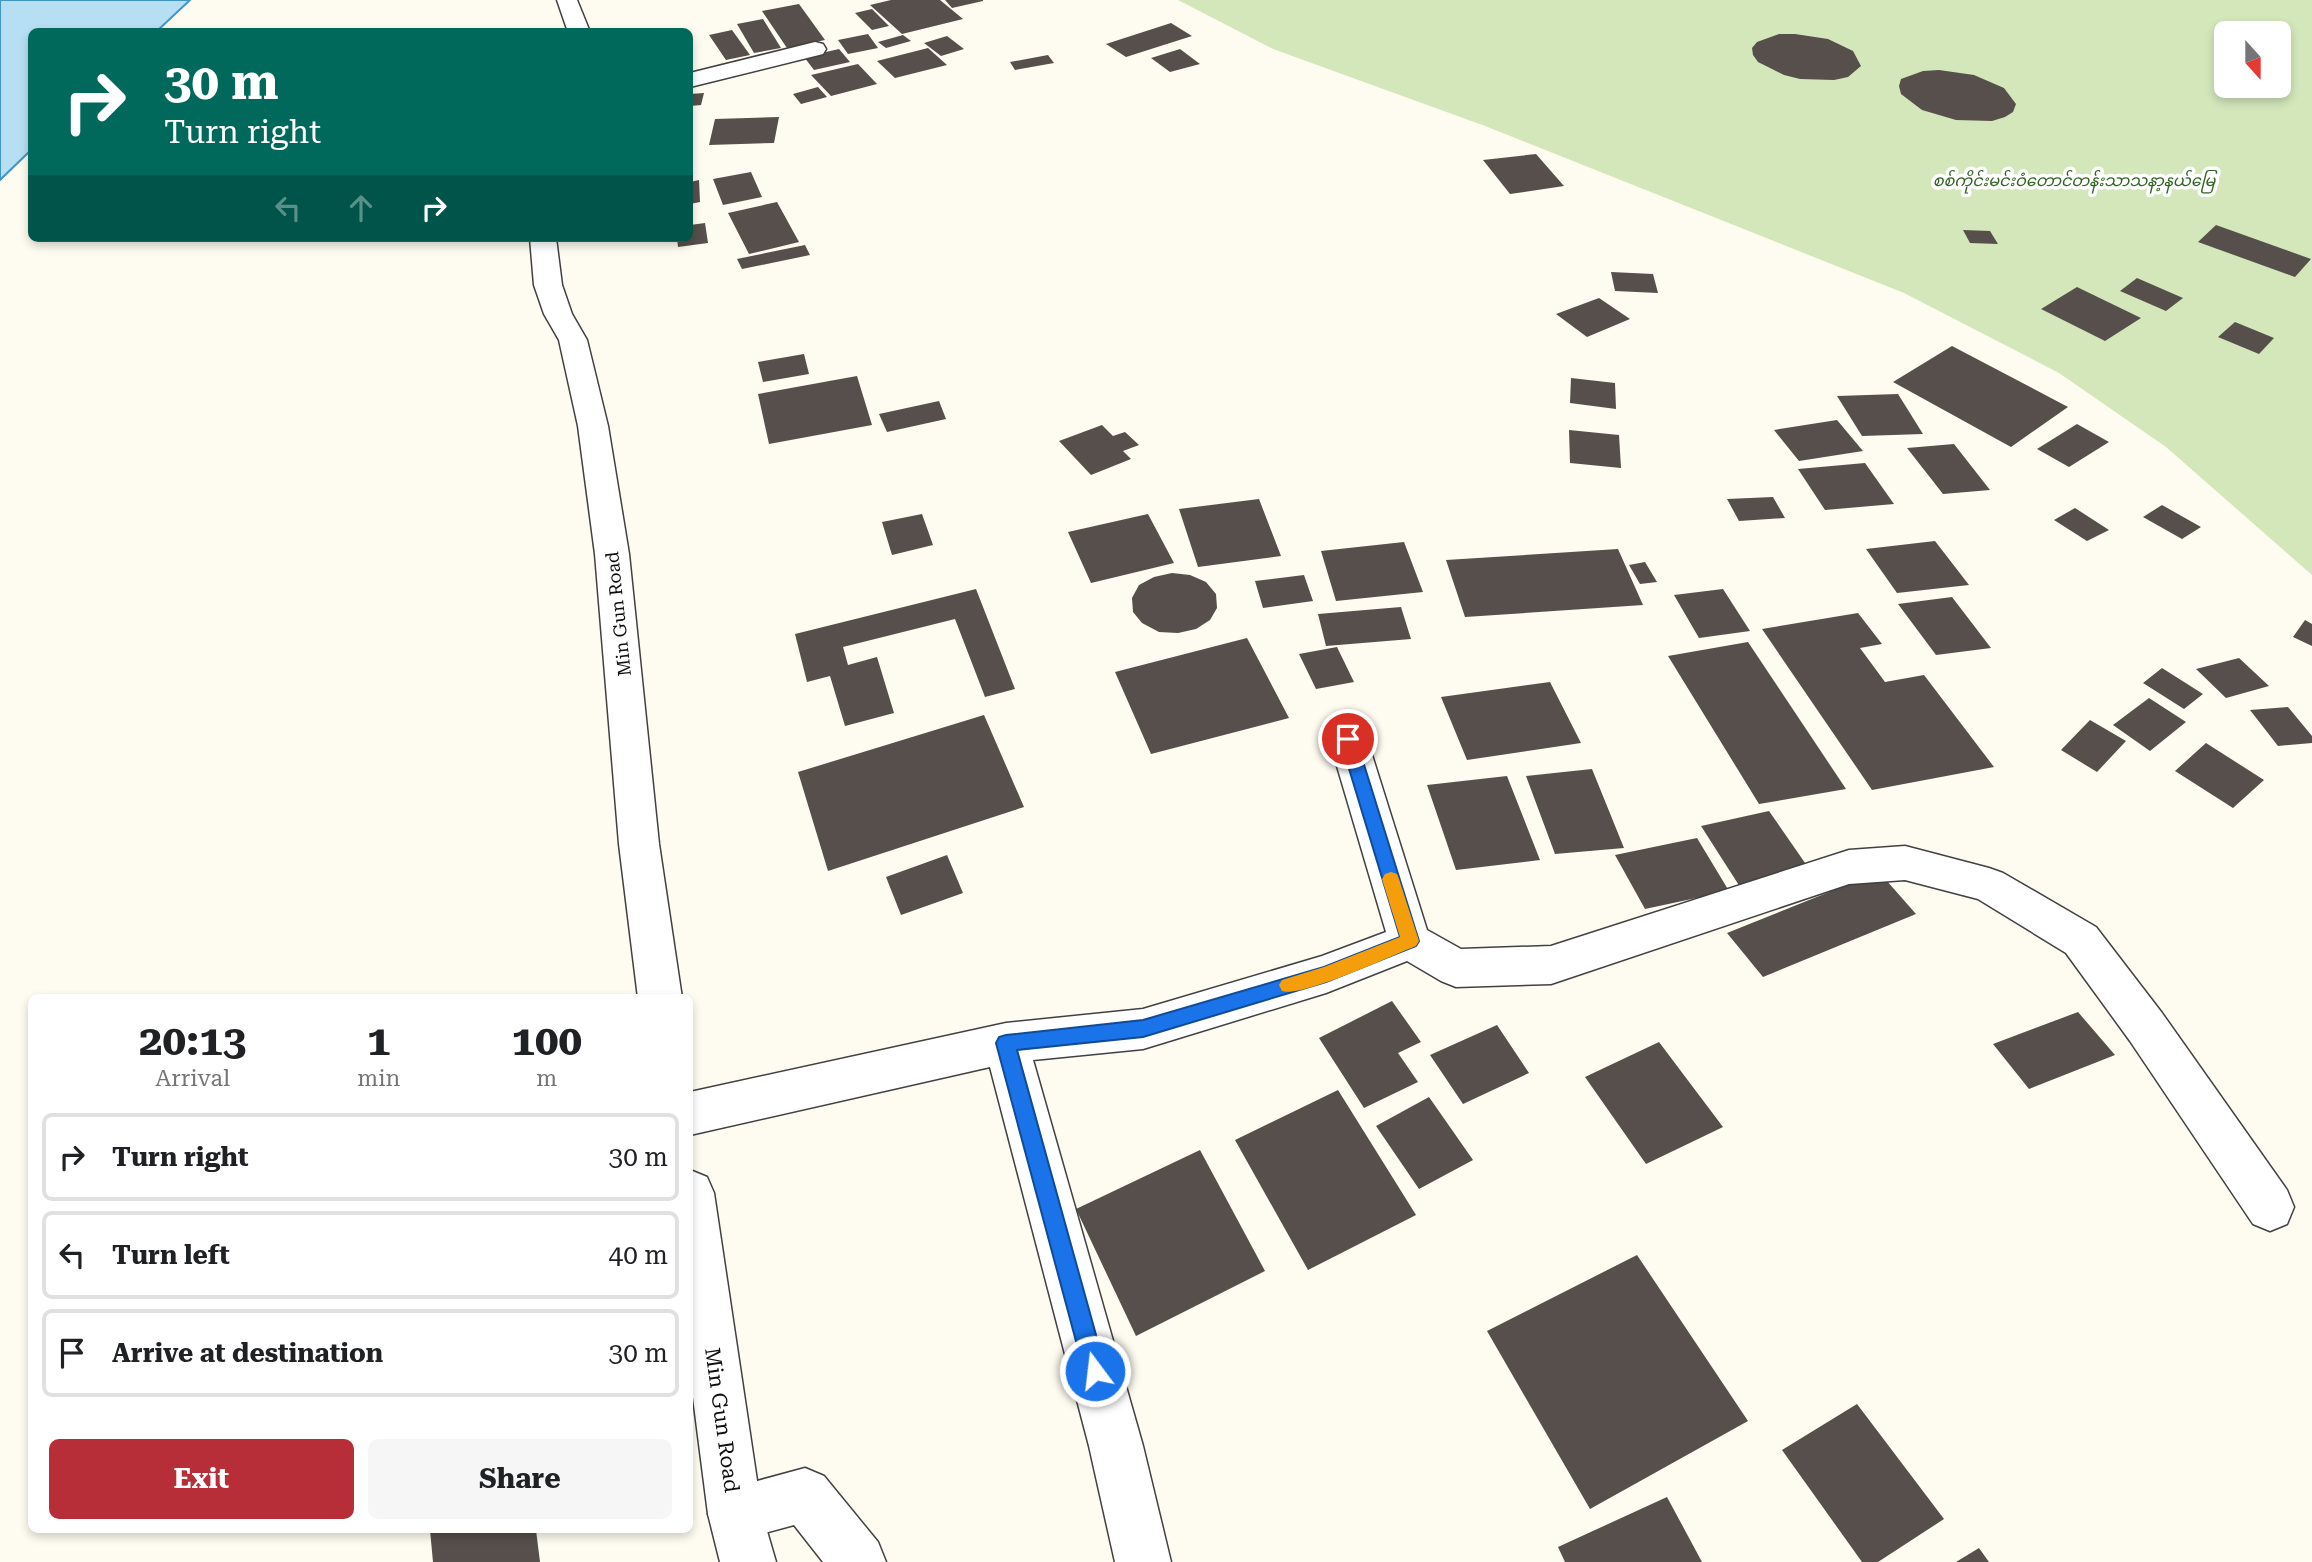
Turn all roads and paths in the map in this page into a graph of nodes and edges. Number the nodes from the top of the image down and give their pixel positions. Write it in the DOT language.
graph roads {
  1 [pos="567,0"];
  2 [pos="578,28"];
  3 [pos="815,49"];
  4 [pos="693,79"];
  5 [pos="543,242"];
  6 [pos="1348,739"];
  7 [pos="1410,941"];
  8 [pos="659,994"];
  9 [pos="1006,1043"];
  10 [pos="693,1111"];
  11 [pos="2270,1207"];
  12 [pos="693,1214"];
  13 [pos="742,1538"];
  14 [pos="859,1562"];
  15 [pos="1143,1562"];
  1 -- 2 [label="street"];
  3 -- 4 [label="street"];
  5 -- 8 [label="street, Min Gun Road"];
  6 -- 7 [label="street"];
  7 -- 9 [label="street"];
  7 -- 11 [label="street"];
  9 -- 10 [label="street"];
  9 -- 15 [label="street"];
  12 -- 13 [label="street, Min Gun Road"];
  13 -- 14 [label="street"];
}
